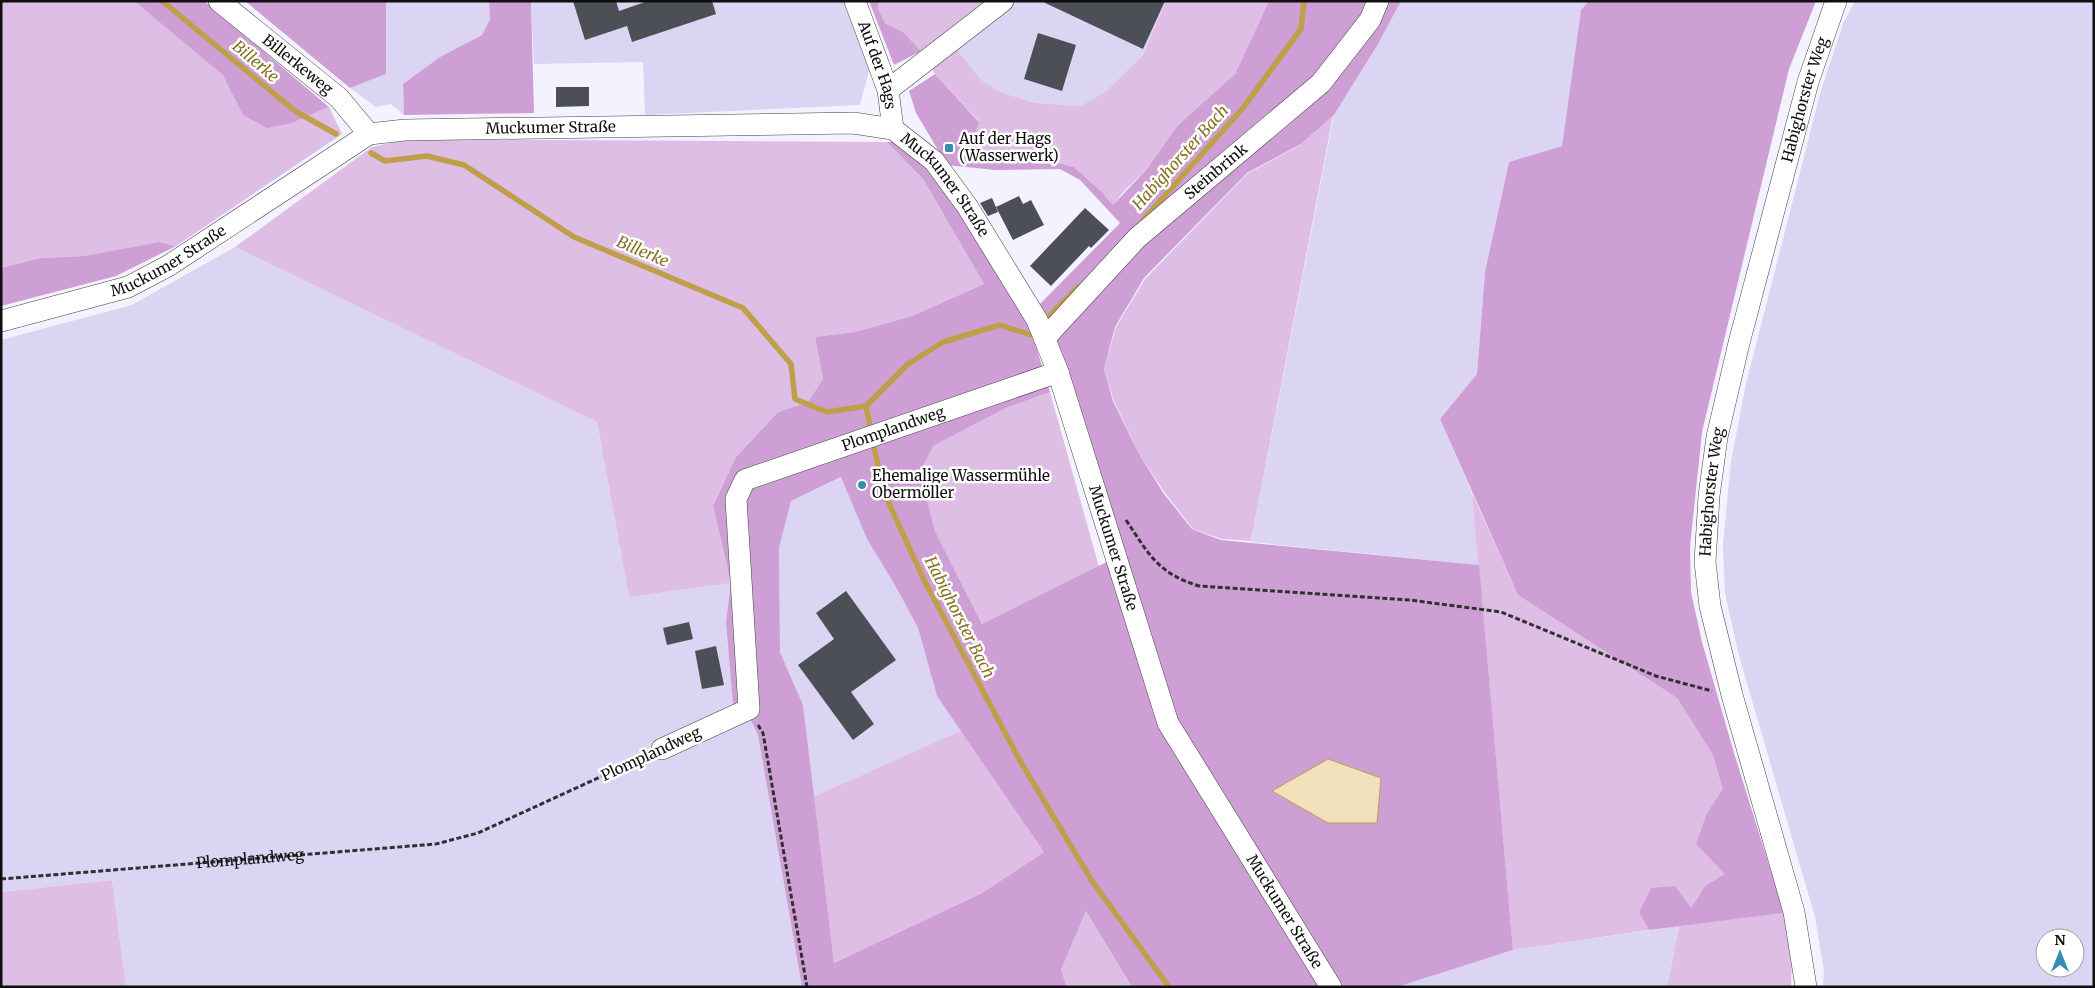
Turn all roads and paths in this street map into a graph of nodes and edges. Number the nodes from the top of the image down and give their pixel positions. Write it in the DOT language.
graph roads {
  1 [pos="219,1"];
  2 [pos="855,1"];
  3 [pos="1003,1"];
  4 [pos="1378,1"];
  5 [pos="1836,1"];
  6 [pos="888,90"];
  7 [pos="892,130"];
  8 [pos="369,134"];
  9 [pos="1,321"];
  10 [pos="1045,338"];
  11 [pos="1058,372"];
  12 [pos="1123,515"];
  13 [pos="1732,695"];
  14 [pos="749,709"];
  15 [pos="662,749"];
  16 [pos="1,879"];
  17 [pos="807,987"];
  18 [pos="1331,987"];
  19 [pos="1806,987"];
  1 -- 8 [label="street, Billerkeweg"];
  2 -- 6 [label="street, Auf der Hags"];
  3 -- 6 [label="street"];
  4 -- 10 [label="street, Steinbrink"];
  5 -- 13 [label="street, Habighorster Weg"];
  6 -- 7 [label="street, Auf der Hags"];
  7 -- 8 [label="street, Muckumer Straße"];
  7 -- 10 [label="street, Muckumer Straße"];
  8 -- 9 [label="street, Muckumer Straße"];
  10 -- 11 [label="street, Muckumer Straße"];
  11 -- 14 [label="street, Plomplandweg"];
  11 -- 18 [label="street, Muckumer Straße"];
  12 -- 13 [label="path"];
  13 -- 19 [label="street, Habighorster Weg"];
  14 -- 15 [label="street, Plomplandweg"];
  14 -- 17 [label="path"];
  15 -- 16 [label="path, Plomplandweg"];
}
